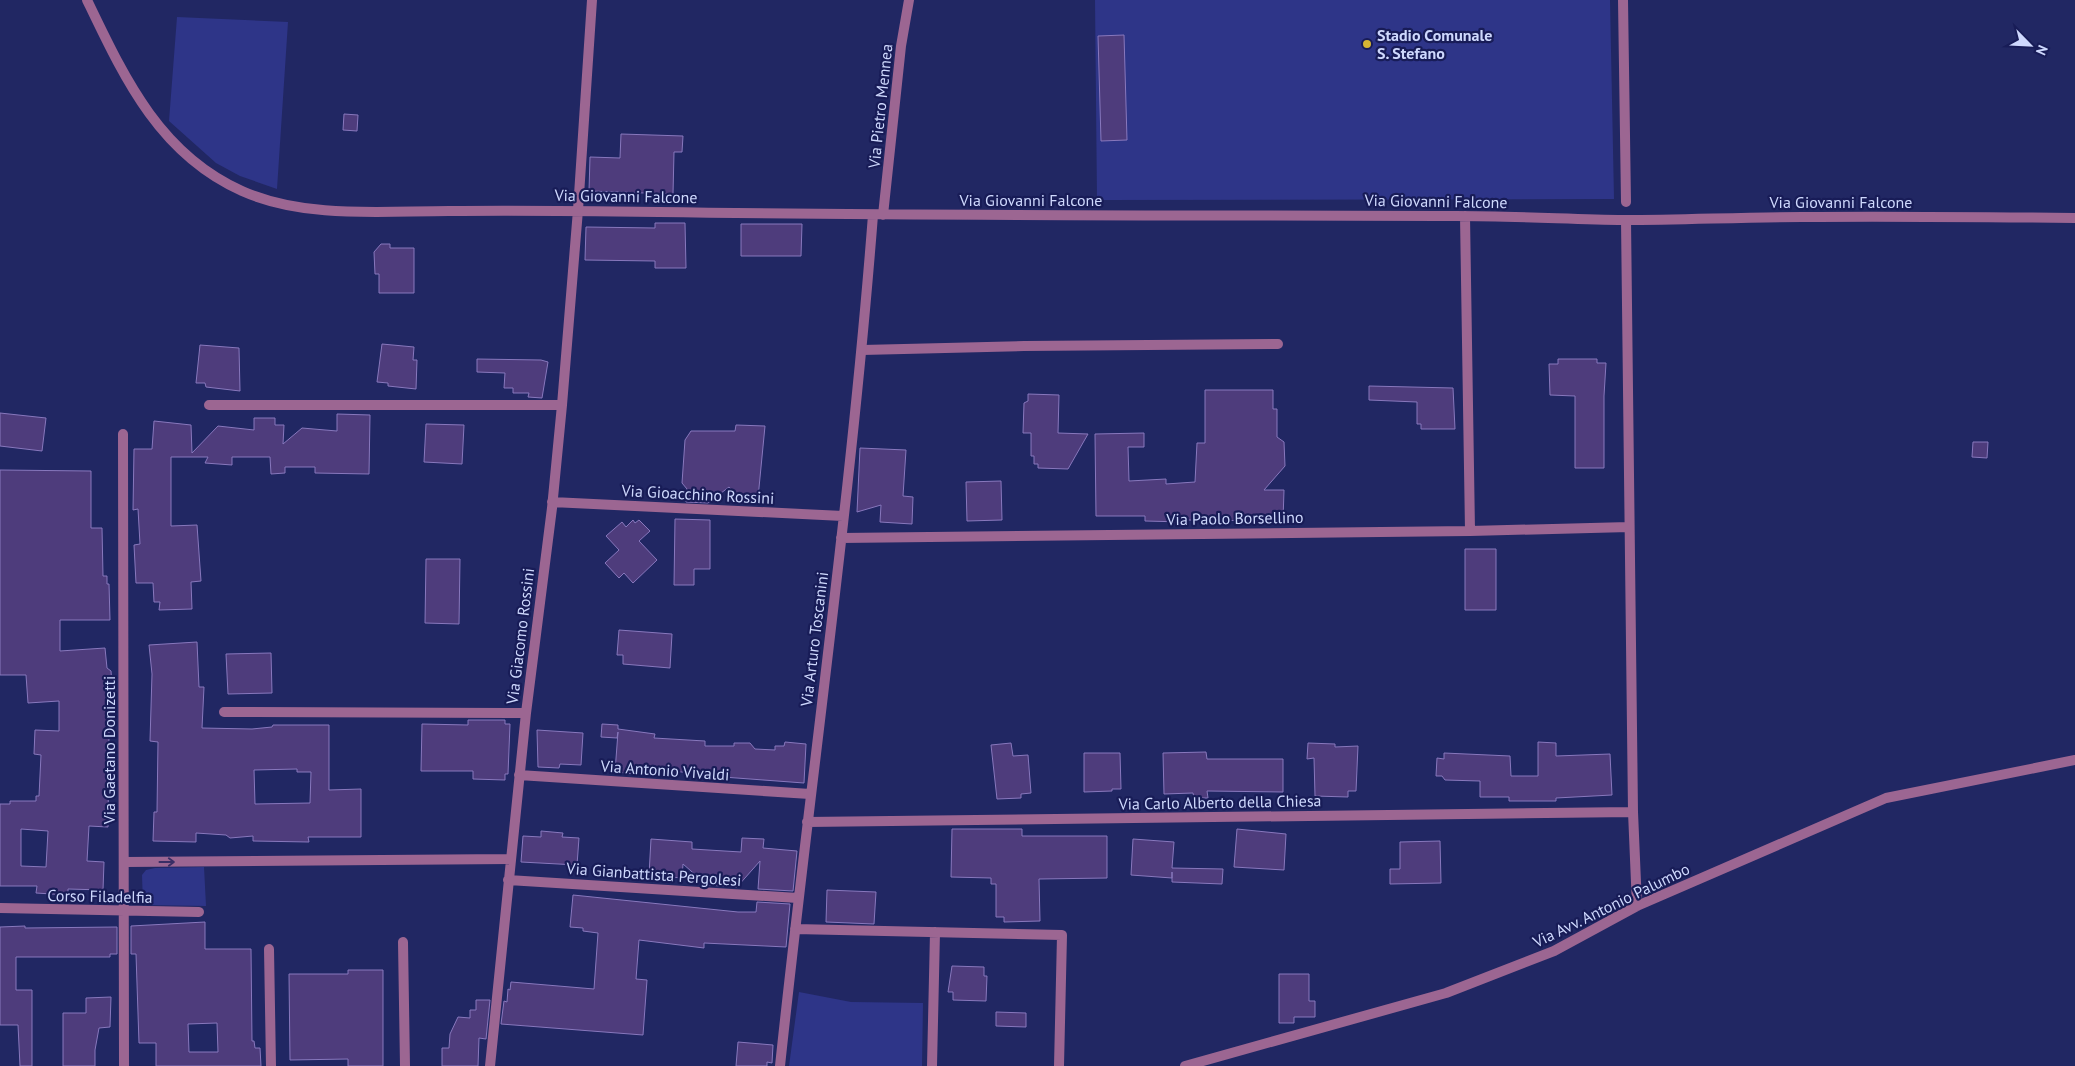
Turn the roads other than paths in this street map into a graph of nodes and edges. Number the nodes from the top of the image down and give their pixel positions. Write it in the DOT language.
graph roads {
  1 [pos="87,0"];
  2 [pos="592,0"];
  3 [pos="910,0"];
  4 [pos="1623,0"];
  5 [pos="1626,202"];
  6 [pos="578,210"];
  7 [pos="878,215"];
  8 [pos="1465,216"];
  9 [pos="2075,218"];
  10 [pos="1626,220"];
  11 [pos="1278,344"];
  12 [pos="862,350"];
  13 [pos="209,405"];
  14 [pos="562,406"];
  15 [pos="123,434"];
  16 [pos="552,502"];
  17 [pos="843,516"];
  18 [pos="1629,527"];
  19 [pos="1470,531"];
  20 [pos="841,538"];
  21 [pos="224,712"];
  22 [pos="526,714"];
  23 [pos="2075,760"];
  24 [pos="519,775"];
  25 [pos="810,794"];
  26 [pos="1633,812"];
  27 [pos="807,822"];
  28 [pos="510,859"];
  29 [pos="125,862"];
  30 [pos="508,880"];
  31 [pos="798,898"];
  32 [pos="1636,906"];
  33 [pos="0,908"];
  34 [pos="125,912"];
  35 [pos="199,912"];
  36 [pos="794,929"];
  37 [pos="935,932"];
  38 [pos="403,942"];
  39 [pos="269,949"];
  40 [pos="124,1066"];
  41 [pos="271,1066"];
  42 [pos="405,1066"];
  43 [pos="490,1066"];
  44 [pos="780,1066"];
  45 [pos="932,1066"];
  46 [pos="1059,1066"];
  47 [pos="1186,1066"];
  1 -- 6 [label="street, Via Giovanni Falcone"];
  2 -- 6 [label="street, Via Giacomo Rossini"];
  3 -- 7 [label="street, Via Pietro Mennea"];
  4 -- 5 [label="street"];
  6 -- 7 [label="street, Via Giovanni Falcone"];
  6 -- 14 [label="street, Via Giacomo Rossini"];
  7 -- 8 [label="street, Via Giovanni Falcone"];
  7 -- 12 [label="street, Via Arturo Toscanini"];
  8 -- 10 [label="street, Via Giovanni Falcone"];
  8 -- 19 [label="street"];
  9 -- 10 [label="street, Via Giovanni Falcone"];
  10 -- 18 [label="street"];
  11 -- 12 [label="street"];
  12 -- 17 [label="street, Via Arturo Toscanini"];
  13 -- 14 [label="street"];
  14 -- 16 [label="street, Via Giacomo Rossini"];
  15 -- 29 [label="street, Via Gaetano Donizetti"];
  16 -- 17 [label="street, Via Gioacchino Rossini"];
  16 -- 22 [label="street, Via Giacomo Rossini"];
  17 -- 20 [label="street, Via Arturo Toscanini"];
  18 -- 19 [label="street, Via Paolo Borsellino"];
  18 -- 26 [label="street"];
  19 -- 20 [label="street, Via Paolo Borsellino"];
  20 -- 25 [label="street, Via Arturo Toscanini"];
  21 -- 22 [label="street"];
  22 -- 24 [label="street, Via Giacomo Rossini"];
  23 -- 32 [label="street, Via Avv. Antonio Palumbo"];
  24 -- 25 [label="street, Via Antonio Vivaldi"];
  24 -- 28 [label="street, Via Giacomo Rossini"];
  25 -- 27 [label="street, Via Arturo Toscanini"];
  26 -- 27 [label="street, Via Carlo Alberto della Chiesa"];
  26 -- 32 [label="street"];
  27 -- 31 [label="street, Via Arturo Toscanini"];
  29 -- 28 [label="street, one-way"];
  28 -- 30 [label="street, Via Giacomo Rossini"];
  29 -- 34 [label="street, Via Gaetano Donizetti"];
  30 -- 31 [label="street, Via Gianbattista Pergolesi"];
  30 -- 43 [label="street, Via Giacomo Rossini"];
  31 -- 36 [label="street, Via Arturo Toscanini"];
  32 -- 47 [label="street, Via Avv. Antonio Palumbo"];
  33 -- 34 [label="street, Corso Filadelfia"];
  34 -- 35 [label="street, Corso Filadelfia"];
  34 -- 40 [label="street, Via Gaetano Donizetti"];
  36 -- 37 [label="street"];
  36 -- 44 [label="street, Via Arturo Toscanini"];
  37 -- 45 [label="street"];
  37 -- 46 [label="street"];
  38 -- 42 [label="street"];
  39 -- 41 [label="street"];
}
